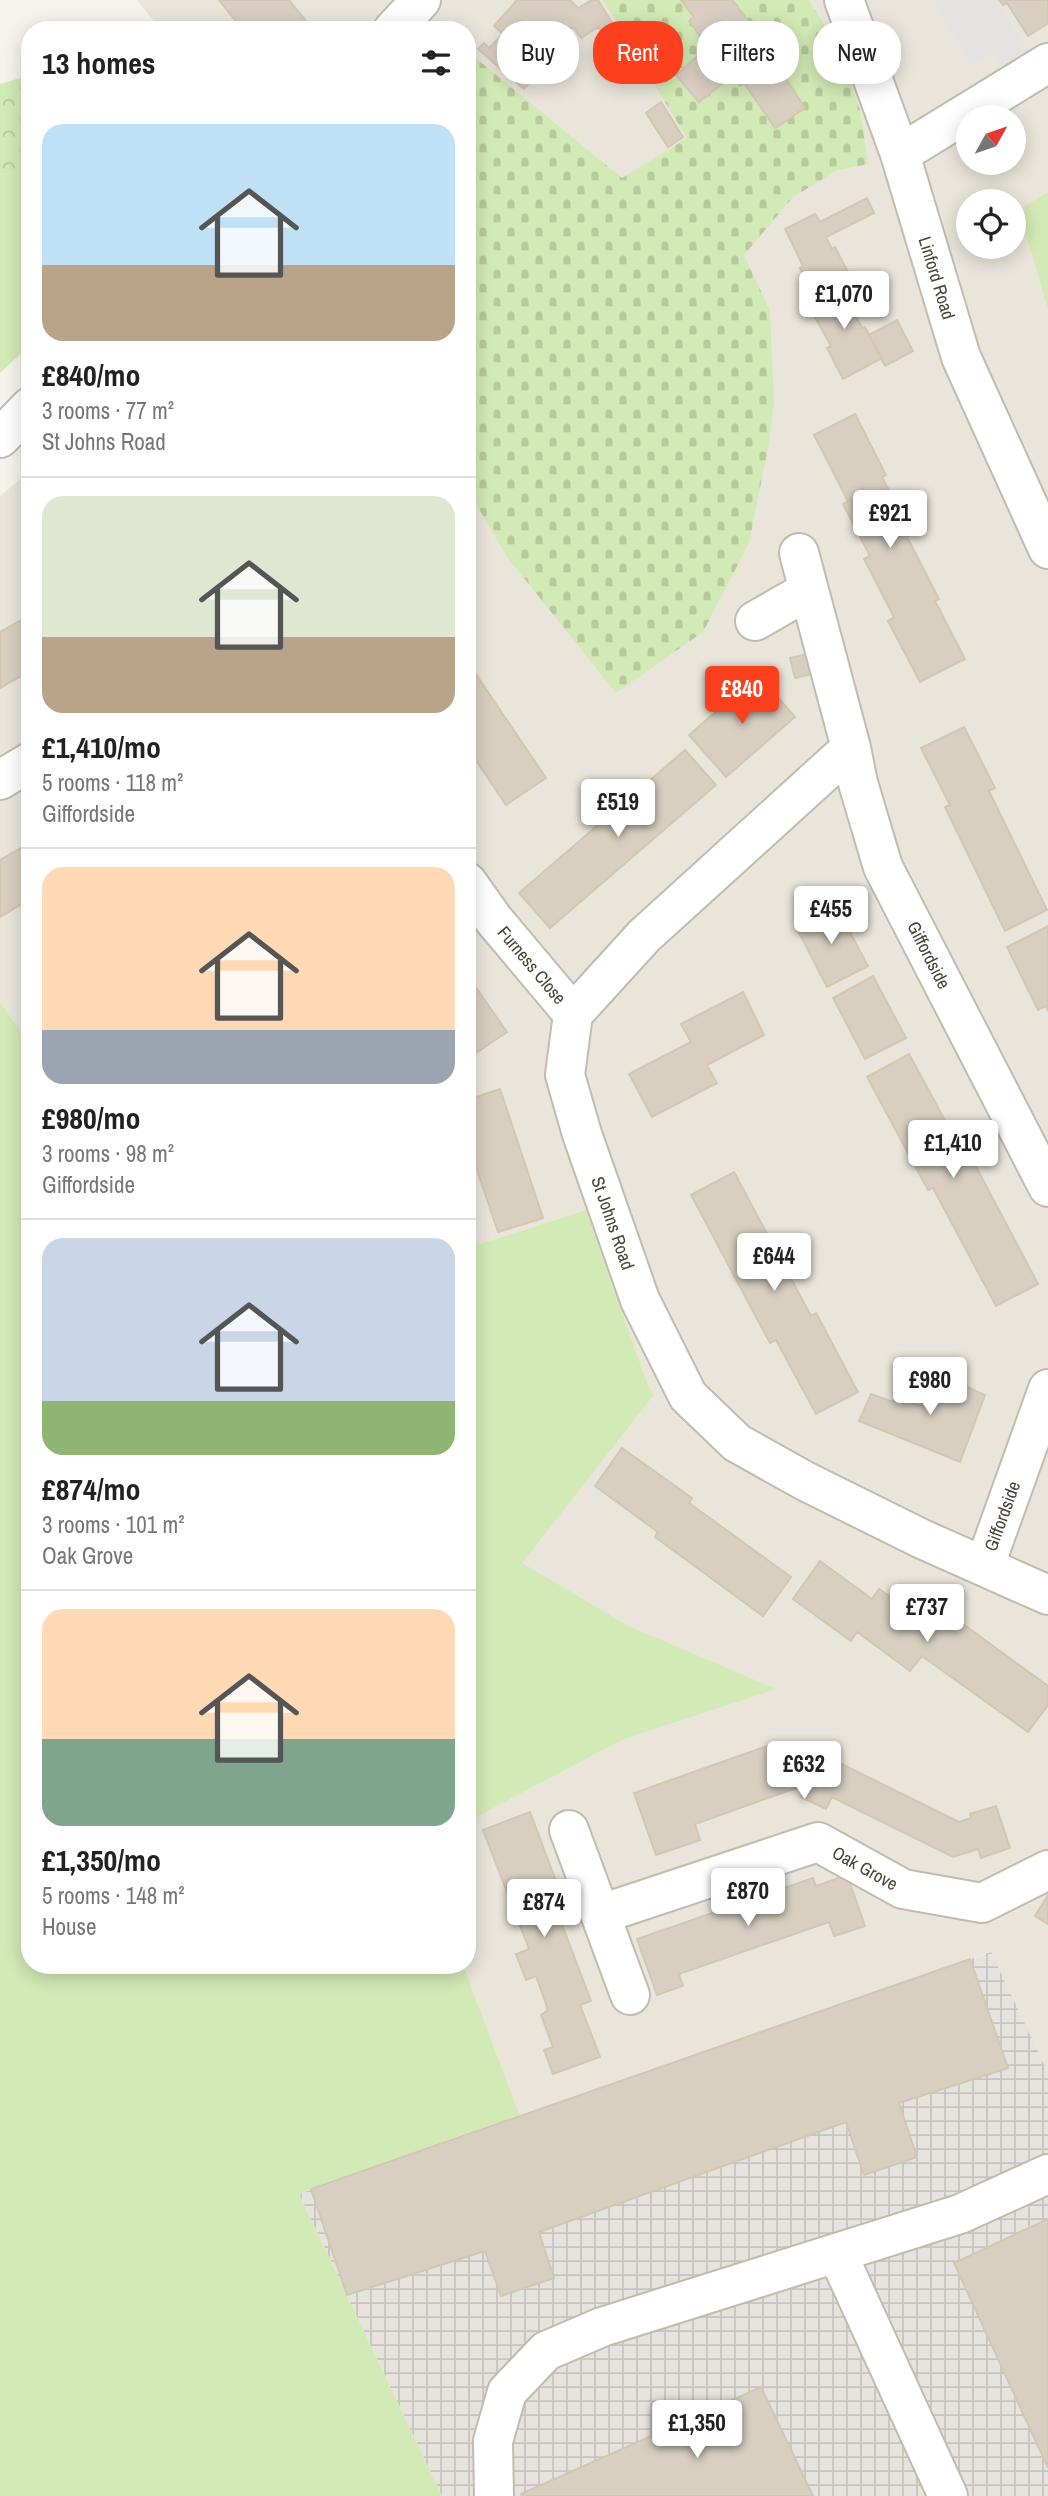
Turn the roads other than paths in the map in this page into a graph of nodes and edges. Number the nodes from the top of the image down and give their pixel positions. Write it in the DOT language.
graph roads {
  1 [pos="421,0"];
  2 [pos="844,0"];
  3 [pos="401,21"];
  4 [pos="1048,63"];
  5 [pos="900,153"];
  6 [pos="21,416"];
  7 [pos="0,438"];
  8 [pos="1048,549"];
  9 [pos="799,553"];
  10 [pos="809,590"];
  11 [pos="755,621"];
  12 [pos="851,748"];
  13 [pos="21,767"];
  14 [pos="0,780"];
  15 [pos="476,895"];
  16 [pos="573,1014"];
  17 [pos="1048,1186"];
  18 [pos="1048,1388"];
  19 [pos="985,1565"];
  20 [pos="1048,1595"];
  21 [pos="569,1830"];
  22 [pos="1048,1870"];
  23 [pos="601,1914"];
  24 [pos="630,1995"];
  25 [pos="1048,2174"];
  26 [pos="837,2253"];
  27 [pos="494,2496"];
  28 [pos="948,2496"];
  1 -- 3 [label="street"];
  2 -- 5 [label="street, Linford Road"];
  4 -- 5 [label="street"];
  5 -- 8 [label="street, Linford Road"];
  6 -- 7 [label="street"];
  9 -- 10 [label="street, Giffordside"];
  10 -- 11 [label="street"];
  10 -- 12 [label="street, Giffordside"];
  12 -- 16 [label="street"];
  12 -- 17 [label="street, Giffordside"];
  13 -- 14 [label="street"];
  15 -- 16 [label="street, Furness Close"];
  16 -- 19 [label="street, St Johns Road"];
  18 -- 19 [label="street, Giffordside"];
  19 -- 20 [label="street, St Johns Road"];
  21 -- 23 [label="street"];
  22 -- 23 [label="street, Oak Grove"];
  23 -- 24 [label="street"];
  25 -- 26 [label="street"];
  26 -- 27 [label="street"];
  26 -- 28 [label="street"];
}
